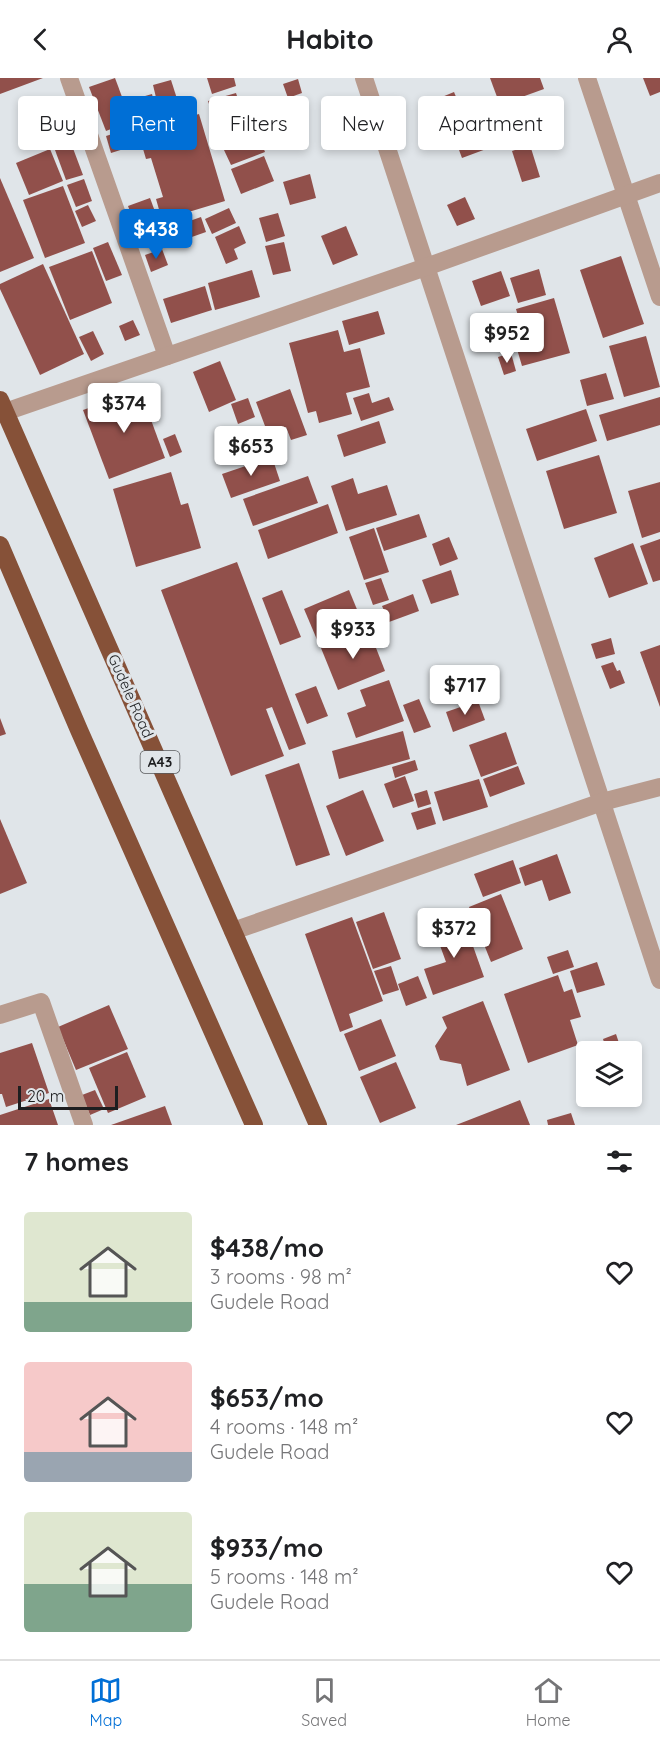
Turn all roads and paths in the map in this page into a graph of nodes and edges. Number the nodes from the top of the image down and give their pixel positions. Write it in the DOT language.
graph roads {
  1 [pos="69,78"];
  2 [pos="364,78"];
  3 [pos="587,78"];
  4 [pos="660,183"];
  5 [pos="626,195"];
  6 [pos="426,267"];
  7 [pos="660,297"];
  8 [pos="167,356"];
  9 [pos="3,406"];
  10 [pos="0,545"];
  11 [pos="660,787"];
  12 [pos="602,802"];
  13 [pos="233,931"];
  14 [pos="660,980"];
  15 [pos="0,1015"];
  16 [pos="84,1125"];
  17 [pos="254,1125"];
  18 [pos="318,1125"];
  1 -- 8 [label="street"];
  2 -- 6 [label="street"];
  3 -- 5 [label="street"];
  4 -- 5 [label="street"];
  5 -- 6 [label="street"];
  5 -- 7 [label="street"];
  6 -- 8 [label="street"];
  6 -- 12 [label="street"];
  8 -- 9 [label="street"];
  9 -- 13 [label="highway, Gudele Road / A43"];
  10 -- 17 [label="highway"];
  11 -- 12 [label="street"];
  12 -- 13 [label="street"];
  12 -- 14 [label="street"];
  13 -- 18 [label="highway, Gudele Road / A43"];
  15 -- 16 [label="street"];
}
